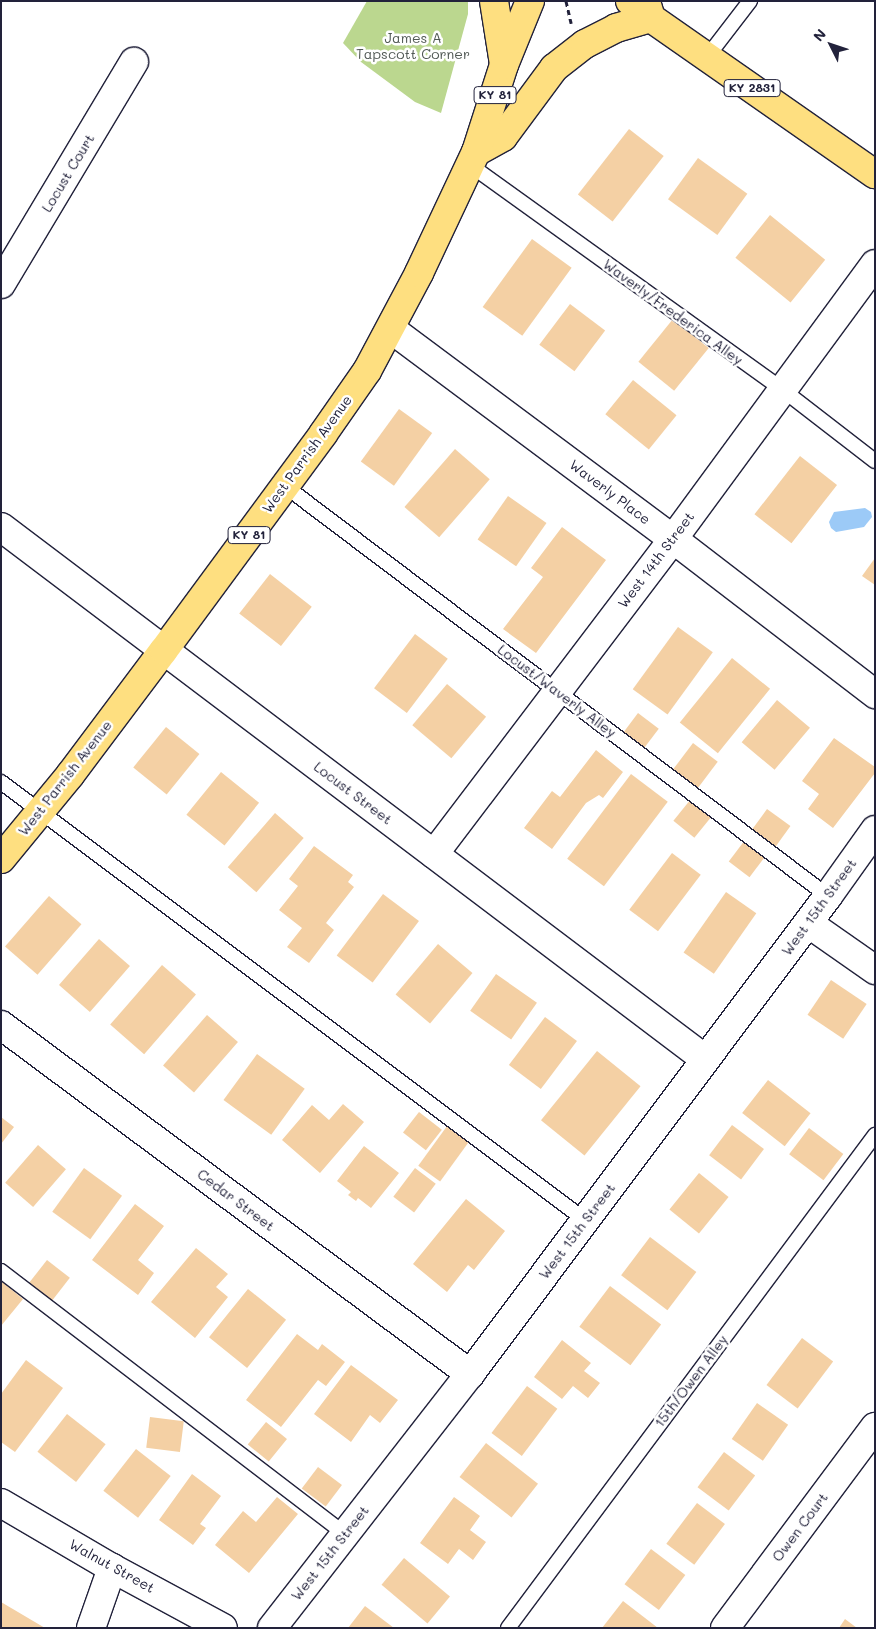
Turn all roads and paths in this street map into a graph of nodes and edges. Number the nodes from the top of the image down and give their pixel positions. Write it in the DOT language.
graph roads {
  1 [pos="494,1"];
  2 [pos="530,1"];
  3 [pos="566,1"];
  4 [pos="630,1"];
  5 [pos="750,1"];
  6 [pos="648,10"];
  7 [pos="571,24"];
  8 [pos="707,57"];
  9 [pos="134,62"];
  10 [pos="504,65"];
  11 [pos="473,158"];
  12 [pos="875,174"];
  13 [pos="875,264"];
  14 [pos="1,284"];
  15 [pos="391,329"];
  16 [pos="783,390"];
  17 [pos="875,460"];
  18 [pos="285,486"];
  19 [pos="1,527"];
  20 [pos="673,539"];
  21 [pos="164,650"];
  22 [pos="557,691"];
  23 [pos="875,694"];
  24 [pos="1,782"];
  25 [pos="39,811"];
  26 [pos="875,830"];
  27 [pos="434,854"];
  28 [pos="1,858"];
  29 [pos="828,896"];
  30 [pos="808,923"];
  31 [pos="875,970"];
  32 [pos="1,1025"];
  33 [pos="706,1059"];
  34 [pos="875,1135"];
  35 [pos="585,1220"];
  36 [pos="1,1271"];
  37 [pos="470,1374"];
  38 [pos="875,1426"];
  39 [pos="1,1503"];
  40 [pos="345,1534"];
  41 [pos="112,1568"];
  42 [pos="91,1628"];
  43 [pos="223,1628"];
  44 [pos="272,1628"];
  45 [pos="508,1628"];
  46 [pos="725,1628"];
  1 -- 10 [label="main road"];
  2 -- 10 [label="main road, West Parrish Avenue / KY 81"];
  3 -- 7 [label="path"];
  4 -- 6 [label="main road, KY 2831"];
  5 -- 8 [label="lane"];
  6 -- 8 [label="main road, KY 2831"];
  6 -- 11 [label="main road"];
  8 -- 12 [label="main road, KY 2831"];
  9 -- 14 [label="street, Locust Court"];
  10 -- 11 [label="main road, West Parrish Avenue / KY 81"];
  11 -- 15 [label="main road, West Parrish Avenue / KY 81"];
  11 -- 16 [label="lane, Waverly/Frederica Alley"];
  13 -- 16 [label="street, West 14th Street"];
  15 -- 18 [label="main road, West Parrish Avenue / KY 81"];
  15 -- 20 [label="street, Waverly Place"];
  16 -- 17 [label="lane, Waverly/Frederica Alley"];
  16 -- 20 [label="street, West 14th Street"];
  18 -- 21 [label="main road, West Parrish Avenue / KY 81"];
  18 -- 22 [label="lane, Locust/Waverly Alley"];
  19 -- 21 [label="street, Locust Street"];
  20 -- 22 [label="street, West 14th Street"];
  20 -- 23 [label="street, Waverly Place"];
  21 -- 25 [label="main road, West Parrish Avenue / KY 81"];
  21 -- 27 [label="street, Locust Street"];
  22 -- 27 [label="street, West 14th Street"];
  22 -- 29 [label="lane, Locust/Waverly Alley"];
  24 -- 25 [label="lane"];
  25 -- 28 [label="main road, West Parrish Avenue / KY 81"];
  25 -- 35 [label="lane"];
  26 -- 29 [label="street, West 15th Street"];
  27 -- 33 [label="street, Locust Street"];
  29 -- 30 [label="street, West 15th Street"];
  30 -- 31 [label="street"];
  30 -- 33 [label="street, West 15th Street"];
  32 -- 37 [label="street, Cedar Street"];
  33 -- 35 [label="street, West 15th Street"];
  34 -- 45 [label="lane, 15th/Owen Alley"];
  35 -- 37 [label="street, West 15th Street"];
  36 -- 40 [label="lane"];
  37 -- 40 [label="street, West 15th Street"];
  38 -- 46 [label="street, Owen Court"];
  39 -- 41 [label="street, Walnut Street"];
  40 -- 44 [label="street, West 15th Street"];
  41 -- 42 [label="street"];
  41 -- 43 [label="street, Walnut Street"];
}
